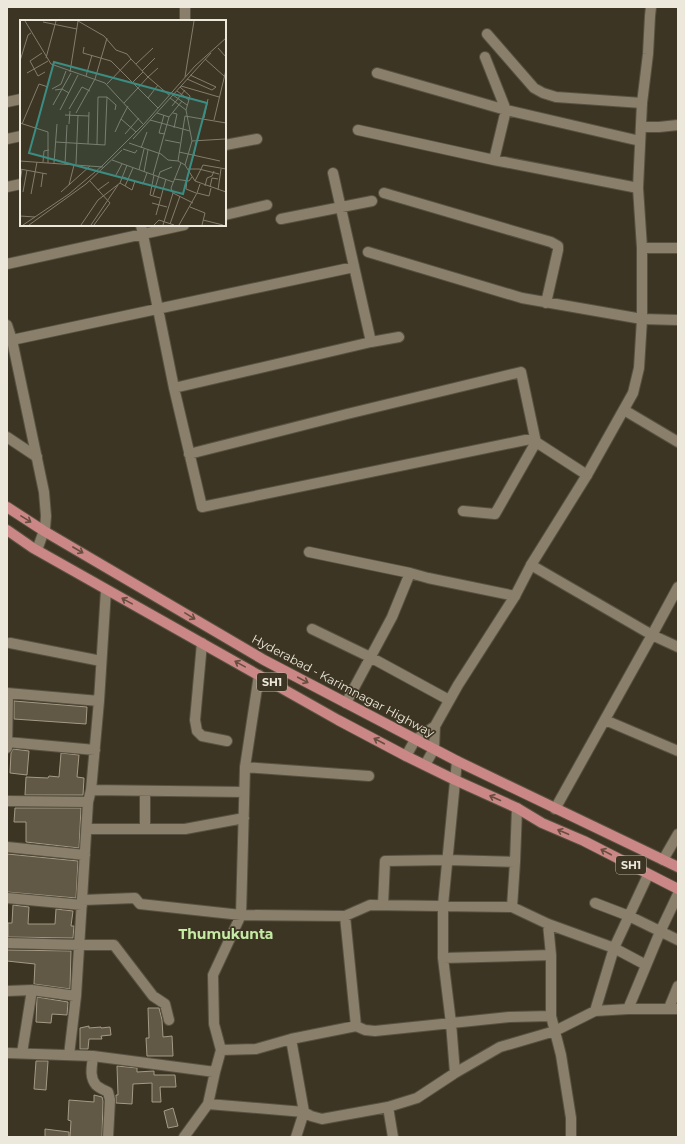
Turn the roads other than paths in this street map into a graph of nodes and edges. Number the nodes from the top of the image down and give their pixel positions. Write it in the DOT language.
graph roads {
  1 [pos="186,7"];
  2 [pos="651,7"];
  3 [pos="185,20"];
  4 [pos="487,34"];
  5 [pos="485,57"];
  6 [pos="377,73"];
  7 [pos="20,99"];
  8 [pos="7,102"];
  9 [pos="642,103"];
  10 [pos="506,110"];
  11 [pos="678,125"];
  12 [pos="641,127"];
  13 [pos="358,130"];
  14 [pos="20,136"];
  15 [pos="7,139"];
  16 [pos="257,140"];
  17 [pos="640,141"];
  18 [pos="226,146"];
  19 [pos="494,160"];
  20 [pos="334,173"];
  21 [pos="20,184"];
  22 [pos="7,186"];
  23 [pos="638,188"];
  24 [pos="384,193"];
  25 [pos="372,200"];
  26 [pos="267,205"];
  27 [pos="341,207"];
  28 [pos="226,215"];
  29 [pos="282,219"];
  30 [pos="176,226"];
  31 [pos="142,230"];
  32 [pos="642,248"];
  33 [pos="678,248"];
  34 [pos="368,252"];
  35 [pos="7,264"];
  36 [pos="354,267"];
  37 [pos="546,303"];
  38 [pos="158,310"];
  39 [pos="642,319"];
  40 [pos="678,320"];
  41 [pos="7,328"];
  42 [pos="399,337"];
  43 [pos="12,340"];
  44 [pos="371,342"];
  45 [pos="174,388"];
  46 [pos="624,410"];
  47 [pos="7,438"];
  48 [pos="535,440"];
  49 [pos="678,442"];
  50 [pos="189,454"];
  51 [pos="37,457"];
  52 [pos="587,475"];
  53 [pos="7,507"];
  54 [pos="462,511"];
  55 [pos="7,530"];
  56 [pos="44,531"];
  57 [pos="37,550"];
  58 [pos="309,552"];
  59 [pos="531,565"];
  60 [pos="410,573"];
  61 [pos="678,587"];
  62 [pos="106,590"];
  63 [pos="515,596"];
  64 [pos="312,629"];
  65 [pos="652,635"];
  66 [pos="10,643"];
  67 [pos="202,643"];
  68 [pos="678,647"];
  69 [pos="370,657"];
  70 [pos="101,661"];
  71 [pos="259,675"];
  72 [pos="8,693"];
  73 [pos="449,700"];
  74 [pos="99,701"];
  75 [pos="346,703"];
  76 [pos="605,720"];
  77 [pos="435,726"];
  78 [pos="415,740"];
  79 [pos="227,741"];
  80 [pos="7,744"];
  81 [pos="434,749"];
  82 [pos="95,750"];
  83 [pos="678,751"];
  84 [pos="406,756"];
  85 [pos="457,761"];
  86 [pos="425,765"];
  87 [pos="245,767"];
  88 [pos="370,776"];
  89 [pos="455,780"];
  90 [pos="91,790"];
  91 [pos="145,791"];
  92 [pos="244,792"];
  93 [pos="7,801"];
  94 [pos="88,802"];
  95 [pos="517,808"];
  96 [pos="555,809"];
  97 [pos="244,818"];
  98 [pos="146,828"];
  99 [pos="87,829"];
  100 [pos="678,834"];
  101 [pos="7,847"];
  102 [pos="85,855"];
  103 [pos="448,860"];
  104 [pos="663,860"];
  105 [pos="515,862"];
  106 [pos="678,867"];
  107 [pos="648,875"];
  108 [pos="678,888"];
  109 [pos="678,894"];
  110 [pos="7,898"];
  111 [pos="595,902"];
  112 [pos="82,903"];
  113 [pos="383,905"];
  114 [pos="443,905"];
  115 [pos="512,907"];
  116 [pos="241,915"];
  117 [pos="345,916"];
  118 [pos="629,916"];
  119 [pos="548,924"];
  120 [pos="660,932"];
  121 [pos="678,940"];
  122 [pos="7,943"];
  123 [pos="80,945"];
  124 [pos="614,948"];
  125 [pos="551,955"];
  126 [pos="443,958"];
  127 [pos="646,965"];
  128 [pos="678,986"];
  129 [pos="32,990"];
  130 [pos="7,991"];
  131 [pos="76,996"];
  132 [pos="673,1008"];
  133 [pos="628,1009"];
  134 [pos="594,1011"];
  135 [pos="551,1016"];
  136 [pos="169,1020"];
  137 [pos="451,1023"];
  138 [pos="356,1026"];
  139 [pos="555,1031"];
  140 [pos="292,1039"];
  141 [pos="221,1050"];
  142 [pos="7,1053"];
  143 [pos="22,1053"];
  144 [pos="68,1055"];
  145 [pos="93,1056"];
  146 [pos="215,1072"];
  147 [pos="455,1073"];
  148 [pos="208,1104"];
  149 [pos="388,1107"];
  150 [pos="304,1112"];
  151 [pos="108,1137"];
  152 [pos="185,1137"];
  153 [pos="296,1137"];
  154 [pos="393,1137"];
  155 [pos="571,1137"];
  1 -- 3 [label="street"];
  2 -- 9 [label="street"];
  4 -- 9 [label="street"];
  5 -- 10 [label="street"];
  6 -- 10 [label="street"];
  7 -- 8 [label="street"];
  9 -- 12 [label="street"];
  10 -- 17 [label="street"];
  10 -- 19 [label="street"];
  11 -- 12 [label="street"];
  12 -- 17 [label="street"];
  13 -- 19 [label="street"];
  14 -- 15 [label="street"];
  16 -- 18 [label="street"];
  17 -- 23 [label="street"];
  19 -- 23 [label="street"];
  20 -- 27 [label="street"];
  21 -- 22 [label="street"];
  23 -- 32 [label="street"];
  24 -- 37 [label="street"];
  25 -- 27 [label="street"];
  26 -- 28 [label="street"];
  27 -- 29 [label="street"];
  27 -- 36 [label="street"];
  30 -- 31 [label="street"];
  31 -- 35 [label="street"];
  31 -- 38 [label="street"];
  32 -- 33 [label="street"];
  32 -- 39 [label="street"];
  34 -- 37 [label="street"];
  36 -- 38 [label="street"];
  36 -- 44 [label="street"];
  37 -- 39 [label="street"];
  38 -- 43 [label="street"];
  38 -- 45 [label="street"];
  39 -- 40 [label="street"];
  39 -- 46 [label="street"];
  41 -- 43 [label="street"];
  42 -- 44 [label="street"];
  43 -- 51 [label="street"];
  44 -- 45 [label="street"];
  45 -- 50 [label="street"];
  46 -- 49 [label="street"];
  46 -- 52 [label="street"];
  47 -- 51 [label="street"];
  48 -- 50 [label="street"];
  48 -- 50 [label="street"];
  48 -- 52 [label="street"];
  48 -- 54 [label="street"];
  51 -- 56 [label="street"];
  52 -- 59 [label="street"];
  53 -- 56 [label="main road, Hyderabad - Karimnagar Highway / SH1, one-way"];
  55 -- 57 [label="main road, SH1"];
  56 -- 57 [label="street"];
  56 -- 75 [label="main road, Hyderabad - Karimnagar Highway / SH1, one-way"];
  57 -- 62 [label="main road, SH1"];
  58 -- 60 [label="street"];
  59 -- 63 [label="street"];
  59 -- 65 [label="street"];
  60 -- 63 [label="street"];
  60 -- 69 [label="street"];
  61 -- 65 [label="street"];
  67 -- 62 [label="main road, SH1, one-way"];
  62 -- 70 [label="street"];
  63 -- 73 [label="street"];
  64 -- 69 [label="street"];
  65 -- 68 [label="street"];
  65 -- 76 [label="street"];
  66 -- 70 [label="street"];
  71 -- 67 [label="main road, SH1, one-way"];
  67 -- 79 [label="street"];
  69 -- 73 [label="street"];
  69 -- 75 [label="street"];
  70 -- 74 [label="street"];
  84 -- 71 [label="main road, SH1, one-way"];
  71 -- 87 [label="street"];
  72 -- 74 [label="street"];
  72 -- 80 [label="street"];
  73 -- 77 [label="street"];
  74 -- 82 [label="street"];
  75 -- 78 [label="main road, Hyderabad - Karimnagar Highway / SH1"];
  76 -- 83 [label="street"];
  76 -- 96 [label="street"];
  77 -- 78 [label="street"];
  77 -- 81 [label="street"];
  78 -- 81 [label="main road, Hyderabad - Karimnagar Highway / SH1"];
  78 -- 84 [label="street"];
  80 -- 82 [label="street"];
  81 -- 85 [label="main road, Hyderabad - Karimnagar Highway / SH1"];
  81 -- 86 [label="street"];
  82 -- 90 [label="street"];
  84 -- 86 [label="main road, SH1"];
  85 -- 89 [label="street"];
  85 -- 96 [label="main road, Hyderabad - Karimnagar Highway / SH1"];
  86 -- 89 [label="main road, SH1"];
  87 -- 88 [label="street"];
  87 -- 92 [label="street"];
  95 -- 89 [label="main road, SH1, one-way"];
  89 -- 103 [label="street"];
  90 -- 91 [label="street"];
  90 -- 94 [label="street"];
  91 -- 92 [label="street"];
  91 -- 98 [label="street"];
  92 -- 97 [label="street"];
  93 -- 94 [label="street"];
  94 -- 99 [label="street"];
  95 -- 105 [label="street"];
  107 -- 95 [label="main road, SH1, one-way"];
  96 -- 104 [label="main road, Hyderabad - Karimnagar Highway / SH1"];
  97 -- 98 [label="street"];
  97 -- 116 [label="street"];
  98 -- 99 [label="street"];
  99 -- 102 [label="street"];
  100 -- 104 [label="street"];
  101 -- 102 [label="street"];
  102 -- 112 [label="street"];
  103 -- 105 [label="street"];
  103 -- 113 [label="street"];
  103 -- 114 [label="street"];
  104 -- 106 [label="main road, Hyderabad - Karimnagar Highway / SH1"];
  105 -- 115 [label="street"];
  107 -- 108 [label="main road, SH1"];
  107 -- 118 [label="street"];
  109 -- 120 [label="street"];
  110 -- 112 [label="street"];
  111 -- 118 [label="street"];
  112 -- 116 [label="street"];
  112 -- 123 [label="street"];
  113 -- 114 [label="street"];
  113 -- 117 [label="street"];
  114 -- 115 [label="street"];
  114 -- 126 [label="street"];
  115 -- 119 [label="street"];
  116 -- 117 [label="street"];
  116 -- 141 [label="street"];
  117 -- 138 [label="street"];
  118 -- 120 [label="street"];
  118 -- 124 [label="street"];
  119 -- 124 [label="street"];
  119 -- 125 [label="street"];
  120 -- 121 [label="street"];
  120 -- 127 [label="street"];
  122 -- 123 [label="street"];
  123 -- 131 [label="street"];
  123 -- 136 [label="street"];
  124 -- 127 [label="street"];
  124 -- 134 [label="street"];
  125 -- 126 [label="street"];
  125 -- 135 [label="street"];
  126 -- 137 [label="street"];
  127 -- 133 [label="street"];
  128 -- 132 [label="street"];
  129 -- 130 [label="street"];
  129 -- 131 [label="street"];
  129 -- 143 [label="street"];
  131 -- 144 [label="street"];
  132 -- 133 [label="street"];
  133 -- 134 [label="street"];
  134 -- 139 [label="street"];
  135 -- 137 [label="street"];
  135 -- 139 [label="street"];
  137 -- 138 [label="street"];
  137 -- 147 [label="street"];
  138 -- 140 [label="street"];
  139 -- 147 [label="street"];
  139 -- 155 [label="street"];
  140 -- 141 [label="street"];
  140 -- 150 [label="street"];
  141 -- 146 [label="street"];
  142 -- 143 [label="street"];
  143 -- 144 [label="street"];
  144 -- 145 [label="street"];
  145 -- 146 [label="street"];
  145 -- 151 [label="street"];
  146 -- 148 [label="street"];
  147 -- 149 [label="street"];
  148 -- 150 [label="street"];
  148 -- 152 [label="street"];
  149 -- 150 [label="street"];
  149 -- 154 [label="street"];
  150 -- 153 [label="street"];
}
